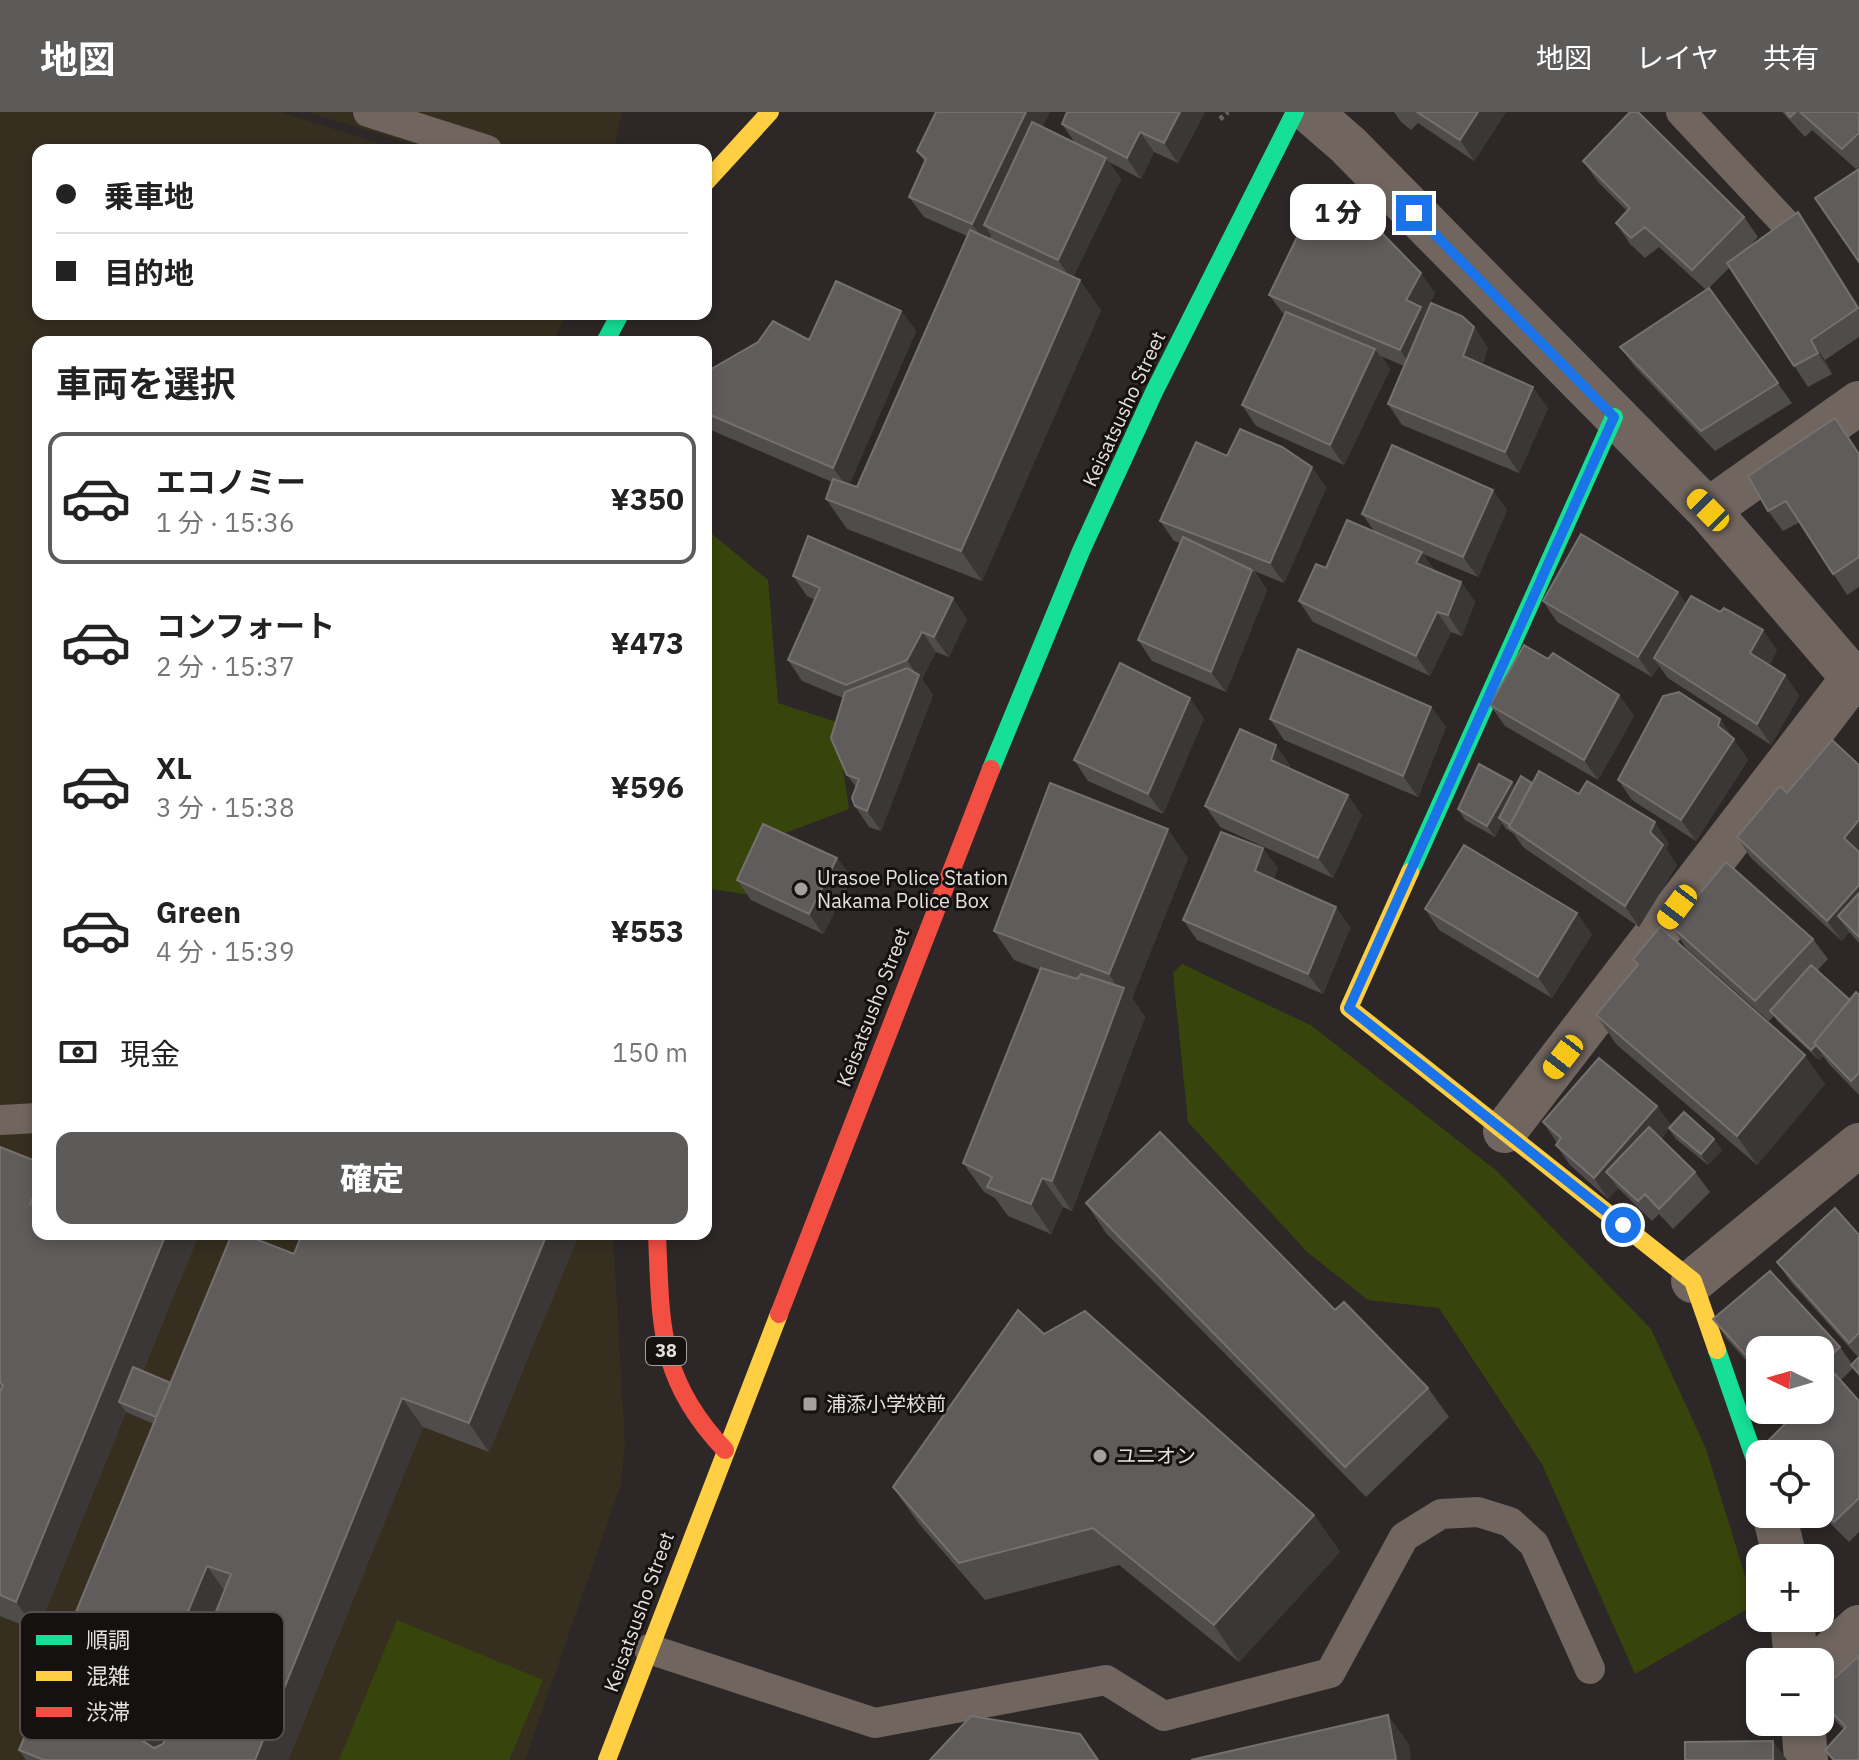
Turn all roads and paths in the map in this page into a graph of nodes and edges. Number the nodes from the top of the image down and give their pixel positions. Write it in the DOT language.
graph roads {
  1 [pos="368,112"];
  2 [pos="770,112"];
  3 [pos="1228,112"];
  4 [pos="1295,112"];
  5 [pos="1310,112"];
  6 [pos="1681,112"];
  7 [pos="1220,119"];
  8 [pos="468,144"];
  9 [pos="712,175"];
  10 [pos="1784,222"];
  11 [pos="1859,403"];
  12 [pos="1614,417"];
  13 [pos="1708,510"];
  14 [pos="1856,682"];
  15 [pos="32,1118"];
  16 [pos="0,1120"];
  17 [pos="1505,1131"];
  18 [pos="1859,1145"];
  19 [pos="657,1240"];
  20 [pos="1693,1281"];
  21 [pos="1748,1440"];
  22 [pos="725,1450"];
  23 [pos="1859,1627"];
  24 [pos="649,1649"];
  25 [pos="1834,1650"];
  26 [pos="1590,1669"];
  27 [pos="1804,1736"];
  28 [pos="607,1760"];
  29 [pos="1806,1760"];
  1 -- 8 [label="lane"];
  2 -- 9 [label="main road"];
  3 -- 7 [label="path"];
  4 -- 22 [label="main road, Keisatsusho Street"];
  5 -- 12 [label="street"];
  6 -- 10 [label="lane"];
  11 -- 13 [label="street"];
  12 -- 13 [label="street"];
  12 -- 17 [label="main road"];
  13 -- 14 [label="street"];
  14 -- 17 [label="street"];
  15 -- 16 [label="lane"];
  17 -- 20 [label="main road"];
  18 -- 20 [label="street"];
  19 -- 22 [label="main road, 38"];
  20 -- 21 [label="main road"];
  22 -- 24 [label="main road, Keisatsusho Street"];
  23 -- 25 [label="street"];
  24 -- 26 [label="lane"];
  24 -- 28 [label="main road, Keisatsusho Street"];
  27 -- 29 [label="street"];
}
